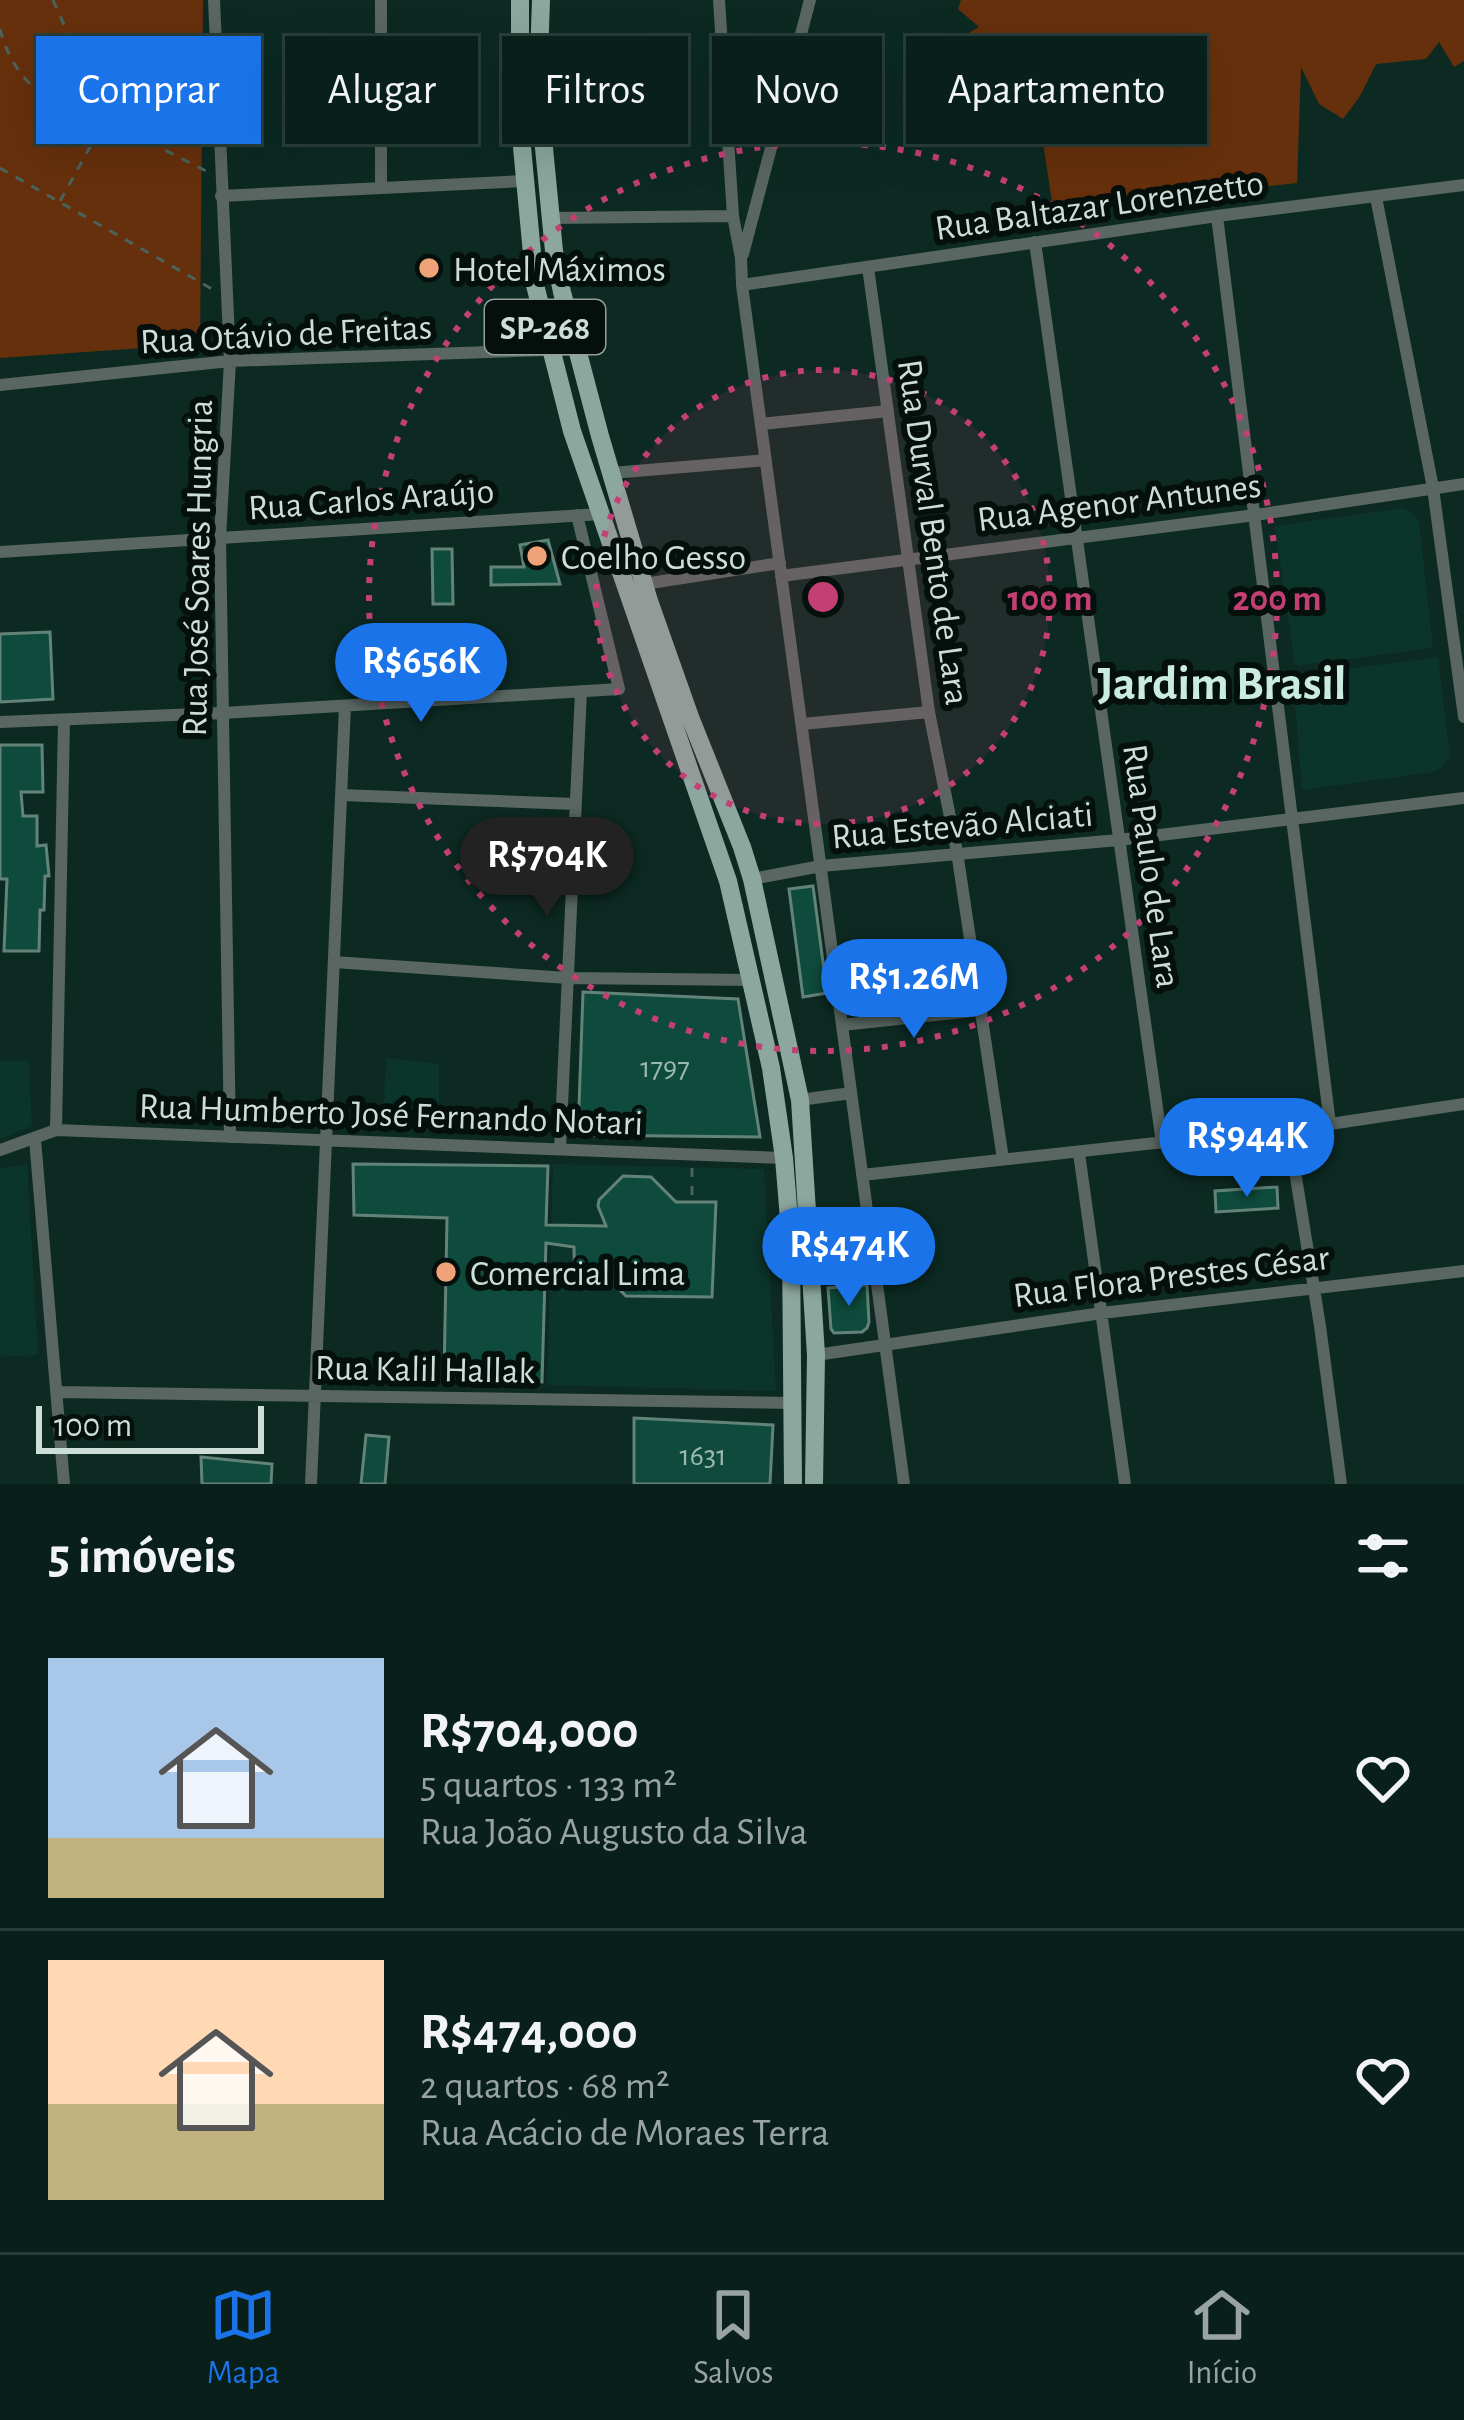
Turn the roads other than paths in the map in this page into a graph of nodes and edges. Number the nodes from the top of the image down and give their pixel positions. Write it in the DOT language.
graph roads {
  1 [pos="214,0"];
  2 [pos="381,0"];
  3 [pos="520,0"];
  4 [pos="541,0"];
  5 [pos="719,0"];
  6 [pos="810,0"];
  7 [pos="524,182"];
  8 [pos="1464,185"];
  9 [pos="381,188"];
  10 [pos="221,196"];
  11 [pos="1376,196"];
  12 [pos="733,216"];
  13 [pos="1216,217"];
  14 [pos="552,218"];
  15 [pos="1035,242"];
  16 [pos="741,258"];
  17 [pos="868,266"];
  18 [pos="742,285"];
  19 [pos="575,349"];
  20 [pos="551,351"];
  21 [pos="230,361"];
  22 [pos="0,385"];
  23 [pos="888,411"];
  24 [pos="761,424"];
  25 [pos="766,460"];
  26 [pos="612,473"];
  27 [pos="1464,484"];
  28 [pos="1433,488"];
  29 [pos="601,514"];
  30 [pos="577,515"];
  31 [pos="1255,515"];
  32 [pos="1076,537"];
  33 [pos="220,538"];
  34 [pos="0,551"];
  35 [pos="908,558"];
  36 [pos="781,569"];
  37 [pos="644,584"];
  38 [pos="581,691"];
  39 [pos="345,706"];
  40 [pos="928,712"];
  41 [pos="223,713"];
  42 [pos="1464,717"];
  43 [pos="64,720"];
  44 [pos="0,722"];
  45 [pos="802,724"];
  46 [pos="341,795"];
  47 [pos="1464,798"];
  48 [pos="576,804"];
  49 [pos="1293,820"];
  50 [pos="1119,840"];
  51 [pos="957,852"];
  52 [pos="820,866"];
  53 [pos="752,879"];
  54 [pos="334,962"];
  55 [pos="568,978"];
  56 [pos="752,980"];
  57 [pos="982,1010"];
  58 [pos="842,1025"];
  59 [pos="851,1093"];
  60 [pos="800,1100"];
  61 [pos="1464,1104"];
  62 [pos="1330,1124"];
  63 [pos="1288,1128"];
  64 [pos="56,1130"];
  65 [pos="230,1137"];
  66 [pos="35,1139"];
  67 [pos="326,1140"];
  68 [pos="1162,1143"];
  69 [pos="560,1149"];
  70 [pos="0,1150"];
  71 [pos="1078,1153"];
  72 [pos="784,1158"];
  73 [pos="1003,1160"];
  74 [pos="862,1175"];
  75 [pos="1464,1271"];
  76 [pos="1313,1287"];
  77 [pos="1102,1313"];
  78 [pos="885,1343"];
  79 [pos="816,1355"];
  80 [pos="57,1392"];
  81 [pos="314,1396"];
  82 [pos="792,1403"];
  83 [pos="64,1484"];
  84 [pos="310,1484"];
  85 [pos="793,1484"];
  86 [pos="814,1484"];
  87 [pos="904,1484"];
  88 [pos="1125,1484"];
  89 [pos="1341,1484"];
  1 -- 10 [label="street, Rua José Soares Hungria"];
  2 -- 9 [label="street"];
  3 -- 7 [label="main road, SP-268"];
  4 -- 14 [label="main road, SP-268"];
  5 -- 12 [label="street"];
  6 -- 16 [label="street"];
  7 -- 9 [label="street"];
  7 -- 20 [label="main road, SP-268"];
  8 -- 11 [label="street, Rua Baltazar Lorenzetto"];
  9 -- 10 [label="street"];
  10 -- 21 [label="street, Rua José Soares Hungria"];
  11 -- 13 [label="street, Rua Baltazar Lorenzetto"];
  11 -- 28 [label="street"];
  12 -- 14 [label="street"];
  12 -- 16 [label="street"];
  13 -- 15 [label="street, Rua Baltazar Lorenzetto"];
  13 -- 31 [label="street"];
  14 -- 19 [label="main road, SP-268"];
  15 -- 17 [label="street, Rua Baltazar Lorenzetto"];
  15 -- 32 [label="street, Rua Paulo de Lara"];
  16 -- 18 [label="street"];
  17 -- 18 [label="street, Rua Baltazar Lorenzetto"];
  17 -- 23 [label="street, Rua Durval Bento de Lara"];
  18 -- 24 [label="street"];
  19 -- 20 [label="street, Rua Otávio de Freitas"];
  19 -- 26 [label="main road, SP-268"];
  20 -- 21 [label="street, Rua Otávio de Freitas"];
  20 -- 29 [label="main road, SP-268"];
  21 -- 22 [label="street, Rua Otávio de Freitas"];
  21 -- 33 [label="street, Rua José Soares Hungria"];
  23 -- 24 [label="street"];
  23 -- 35 [label="street, Rua Durval Bento de Lara"];
  24 -- 25 [label="street"];
  25 -- 26 [label="street"];
  25 -- 36 [label="street"];
  26 -- 37 [label="main road, SP-268"];
  27 -- 28 [label="street, Rua Agenor Antunes"];
  28 -- 31 [label="street, Rua Agenor Antunes"];
  28 -- 42 [label="street"];
  29 -- 30 [label="street, Rua Carlos Araújo"];
  29 -- 56 [label="main road, SP-268"];
  30 -- 33 [label="street, Rua Carlos Araújo"];
  30 -- 38 [label="street"];
  31 -- 32 [label="street, Rua Agenor Antunes"];
  31 -- 49 [label="street"];
  32 -- 35 [label="street, Rua Agenor Antunes"];
  32 -- 50 [label="street, Rua Paulo de Lara"];
  33 -- 34 [label="street, Rua Carlos Araújo"];
  33 -- 41 [label="street, Rua José Soares Hungria"];
  35 -- 36 [label="street, Rua Agenor Antunes"];
  35 -- 40 [label="street, Rua Durval Bento de Lara"];
  36 -- 37 [label="street, Rua Agenor Antunes"];
  36 -- 45 [label="street"];
  37 -- 53 [label="main road, SP-268"];
  38 -- 39 [label="street"];
  38 -- 48 [label="street"];
  39 -- 41 [label="street"];
  39 -- 46 [label="street"];
  40 -- 45 [label="street"];
  40 -- 51 [label="street, Rua Durval Bento de Lara"];
  41 -- 43 [label="street"];
  41 -- 65 [label="street, Rua José Soares Hungria"];
  43 -- 44 [label="street"];
  43 -- 64 [label="street"];
  45 -- 52 [label="street"];
  46 -- 48 [label="street"];
  46 -- 54 [label="street"];
  47 -- 49 [label="street, Rua Estevão Alciati"];
  48 -- 55 [label="street"];
  49 -- 50 [label="street, Rua Estevão Alciati"];
  49 -- 62 [label="street"];
  50 -- 51 [label="street, Rua Estevão Alciati"];
  50 -- 68 [label="street, Rua Paulo de Lara"];
  51 -- 52 [label="street, Rua Estevão Alciati"];
  51 -- 57 [label="street, Rua Durval Bento de Lara"];
  52 -- 53 [label="street, Rua Estevão Alciati"];
  52 -- 58 [label="street"];
  53 -- 60 [label="main road, SP-268"];
  54 -- 55 [label="street"];
  54 -- 67 [label="street"];
  55 -- 56 [label="street"];
  55 -- 69 [label="street"];
  56 -- 72 [label="main road, SP-268"];
  57 -- 58 [label="street"];
  57 -- 73 [label="street, Rua Durval Bento de Lara"];
  58 -- 59 [label="street"];
  59 -- 60 [label="street"];
  59 -- 74 [label="street"];
  60 -- 79 [label="main road, SP-268"];
  61 -- 62 [label="street"];
  62 -- 63 [label="street"];
  63 -- 68 [label="street"];
  63 -- 76 [label="street"];
  64 -- 65 [label="street, Rua Humberto José Fernando Notari"];
  64 -- 66 [label="street, Rua Humberto José Fernando Notari"];
  65 -- 67 [label="street, Rua Humberto José Fernando Notari"];
  66 -- 70 [label="street, Rua Humberto José Fernando Notari"];
  66 -- 80 [label="street"];
  67 -- 69 [label="street, Rua Humberto José Fernando Notari"];
  67 -- 81 [label="street"];
  68 -- 71 [label="street"];
  69 -- 72 [label="street, Rua Humberto José Fernando Notari"];
  71 -- 73 [label="street"];
  71 -- 77 [label="street"];
  72 -- 82 [label="main road, SP-268"];
  73 -- 74 [label="street"];
  74 -- 78 [label="street"];
  75 -- 76 [label="street, Rua Flora Prestes César"];
  76 -- 77 [label="street, Rua Flora Prestes César"];
  76 -- 89 [label="street"];
  77 -- 78 [label="street, Rua Flora Prestes César"];
  77 -- 88 [label="street"];
  78 -- 79 [label="street, Rua Flora Prestes César"];
  78 -- 87 [label="street"];
  79 -- 86 [label="main road, SP-268"];
  80 -- 81 [label="street, Rua Kalil Hallak"];
  80 -- 83 [label="street"];
  81 -- 82 [label="street, Rua Kalil Hallak"];
  81 -- 84 [label="street"];
  82 -- 85 [label="main road, SP-268"];
}
